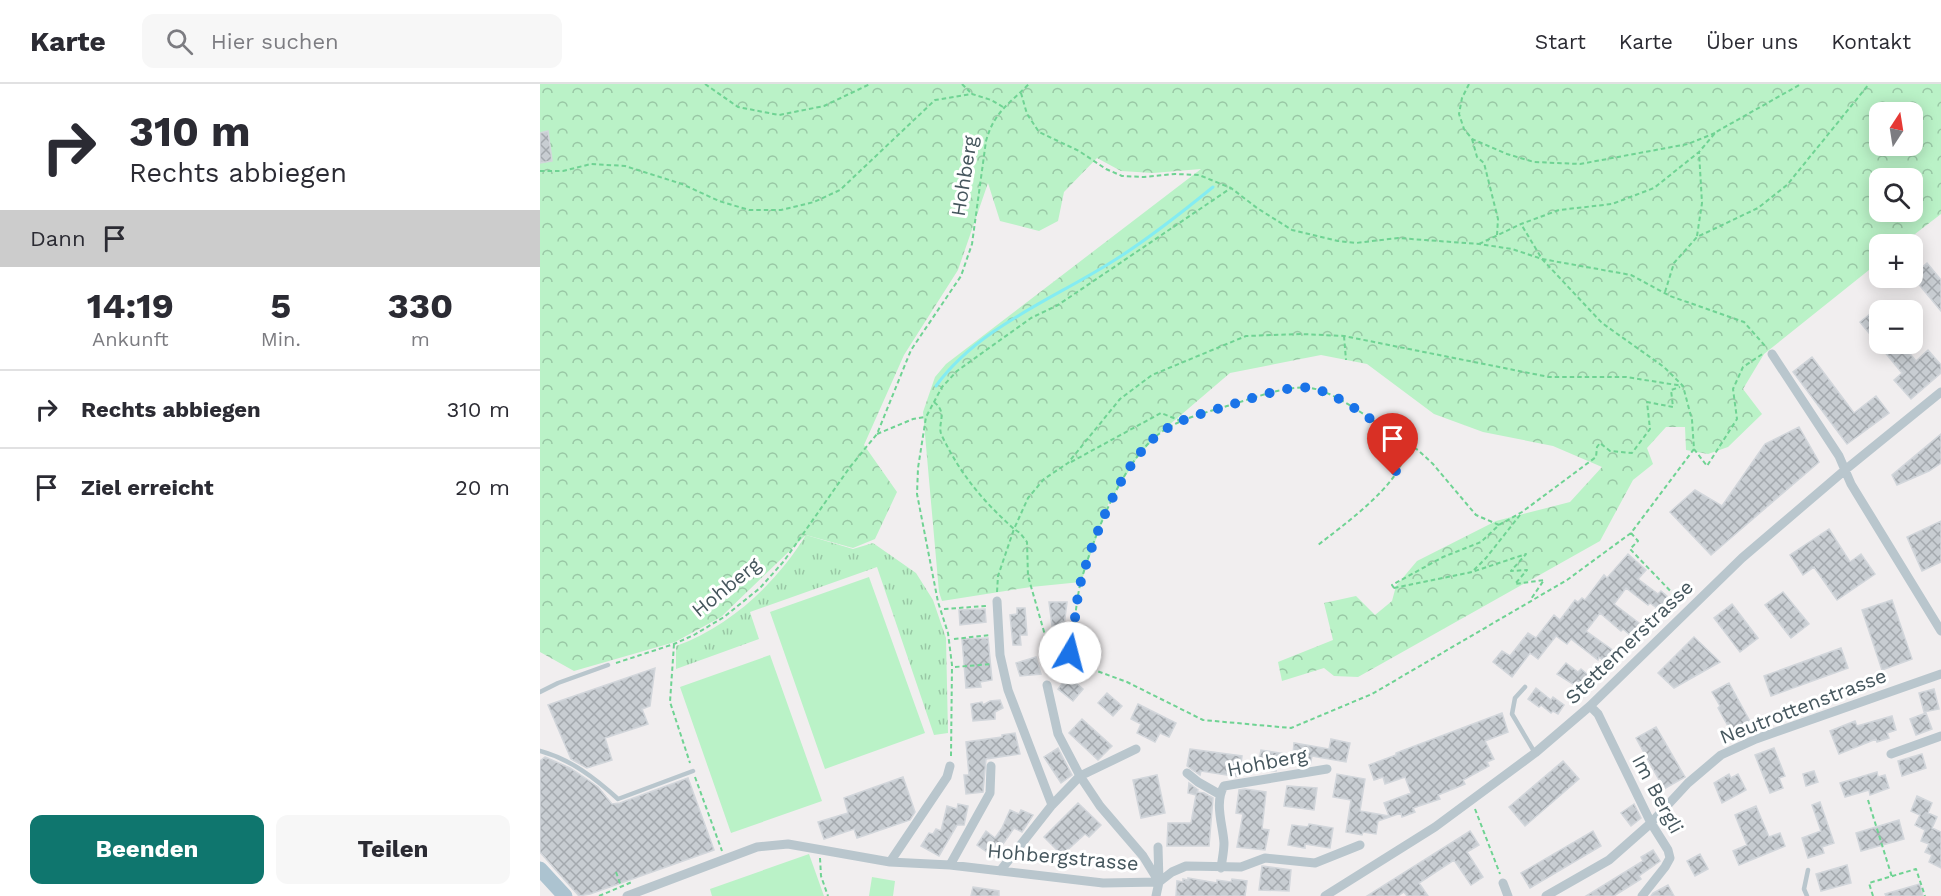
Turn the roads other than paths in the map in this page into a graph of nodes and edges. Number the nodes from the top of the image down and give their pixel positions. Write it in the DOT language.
graph roads {
  1 [pos="1770,352"];
  2 [pos="1941,392"];
  3 [pos="1845,470"];
  4 [pos="995,603"];
  5 [pos="1941,631"];
  6 [pos="608,665"];
  7 [pos="1941,674"];
  8 [pos="1047,686"];
  9 [pos="1525,687"];
  10 [pos="540,692"];
  11 [pos="1590,706"];
  12 [pos="1941,736"];
  13 [pos="1136,749"];
  14 [pos="540,750"];
  15 [pos="1535,753"];
  16 [pos="1892,754"];
  17 [pos="950,766"];
  18 [pos="991,766"];
  19 [pos="1327,769"];
  20 [pos="693,771"];
  21 [pos="1187,773"];
  22 [pos="1080,776"];
  23 [pos="1219,794"];
  24 [pos="1052,805"];
  25 [pos="1651,823"];
  26 [pos="1360,845"];
  27 [pos="1158,847"];
  28 [pos="890,862"];
  29 [pos="950,865"];
  30 [pos="1221,868"];
  31 [pos="540,869"];
  32 [pos="1808,870"];
  33 [pos="1000,871"];
  34 [pos="1159,882"];
  35 [pos="1503,883"];
  36 [pos="565,896"];
  37 [pos="627,896"];
  38 [pos="1156,896"];
  39 [pos="1325,896"];
  40 [pos="1508,896"];
  41 [pos="1546,896"];
  42 [pos="1642,896"];
  43 [pos="1807,896"];
  1 -- 3 [label="street"];
  2 -- 3 [label="street, Stettemerstrasse"];
  3 -- 5 [label="street"];
  3 -- 11 [label="street, Stettemerstrasse"];
  4 -- 24 [label="street"];
  6 -- 10 [label="lane"];
  7 -- 25 [label="street, Neutrottenstrasse"];
  8 -- 22 [label="street"];
  9 -- 15 [label="lane"];
  11 -- 15 [label="street, Stettemerstrasse"];
  11 -- 25 [label="street, Im Bergli"];
  12 -- 16 [label="street"];
  13 -- 22 [label="street"];
  14 -- 20 [label="lane"];
  15 -- 39 [label="street, Stettemerstrasse"];
  17 -- 28 [label="street"];
  18 -- 29 [label="street, Hohbergstrasse"];
  19 -- 23 [label="street, Hohberg"];
  21 -- 23 [label="street"];
  22 -- 24 [label="street"];
  22 -- 34 [label="street"];
  23 -- 30 [label="street, Hohberg"];
  24 -- 33 [label="street"];
  25 -- 41 [label="street, Neutrottenstrasse"];
  25 -- 42 [label="street, Im Bergli"];
  26 -- 30 [label="street"];
  27 -- 34 [label="street"];
  28 -- 29 [label="street, Hohbergstrasse"];
  28 -- 37 [label="street, Hohbergstrasse"];
  29 -- 33 [label="street, Hohbergstrasse"];
  30 -- 34 [label="street"];
  31 -- 36 [label="main road"];
  32 -- 43 [label="lane"];
  33 -- 34 [label="street, Hohbergstrasse"];
  34 -- 38 [label="street, Hohbergstrasse"];
  35 -- 40 [label="street"];
}
